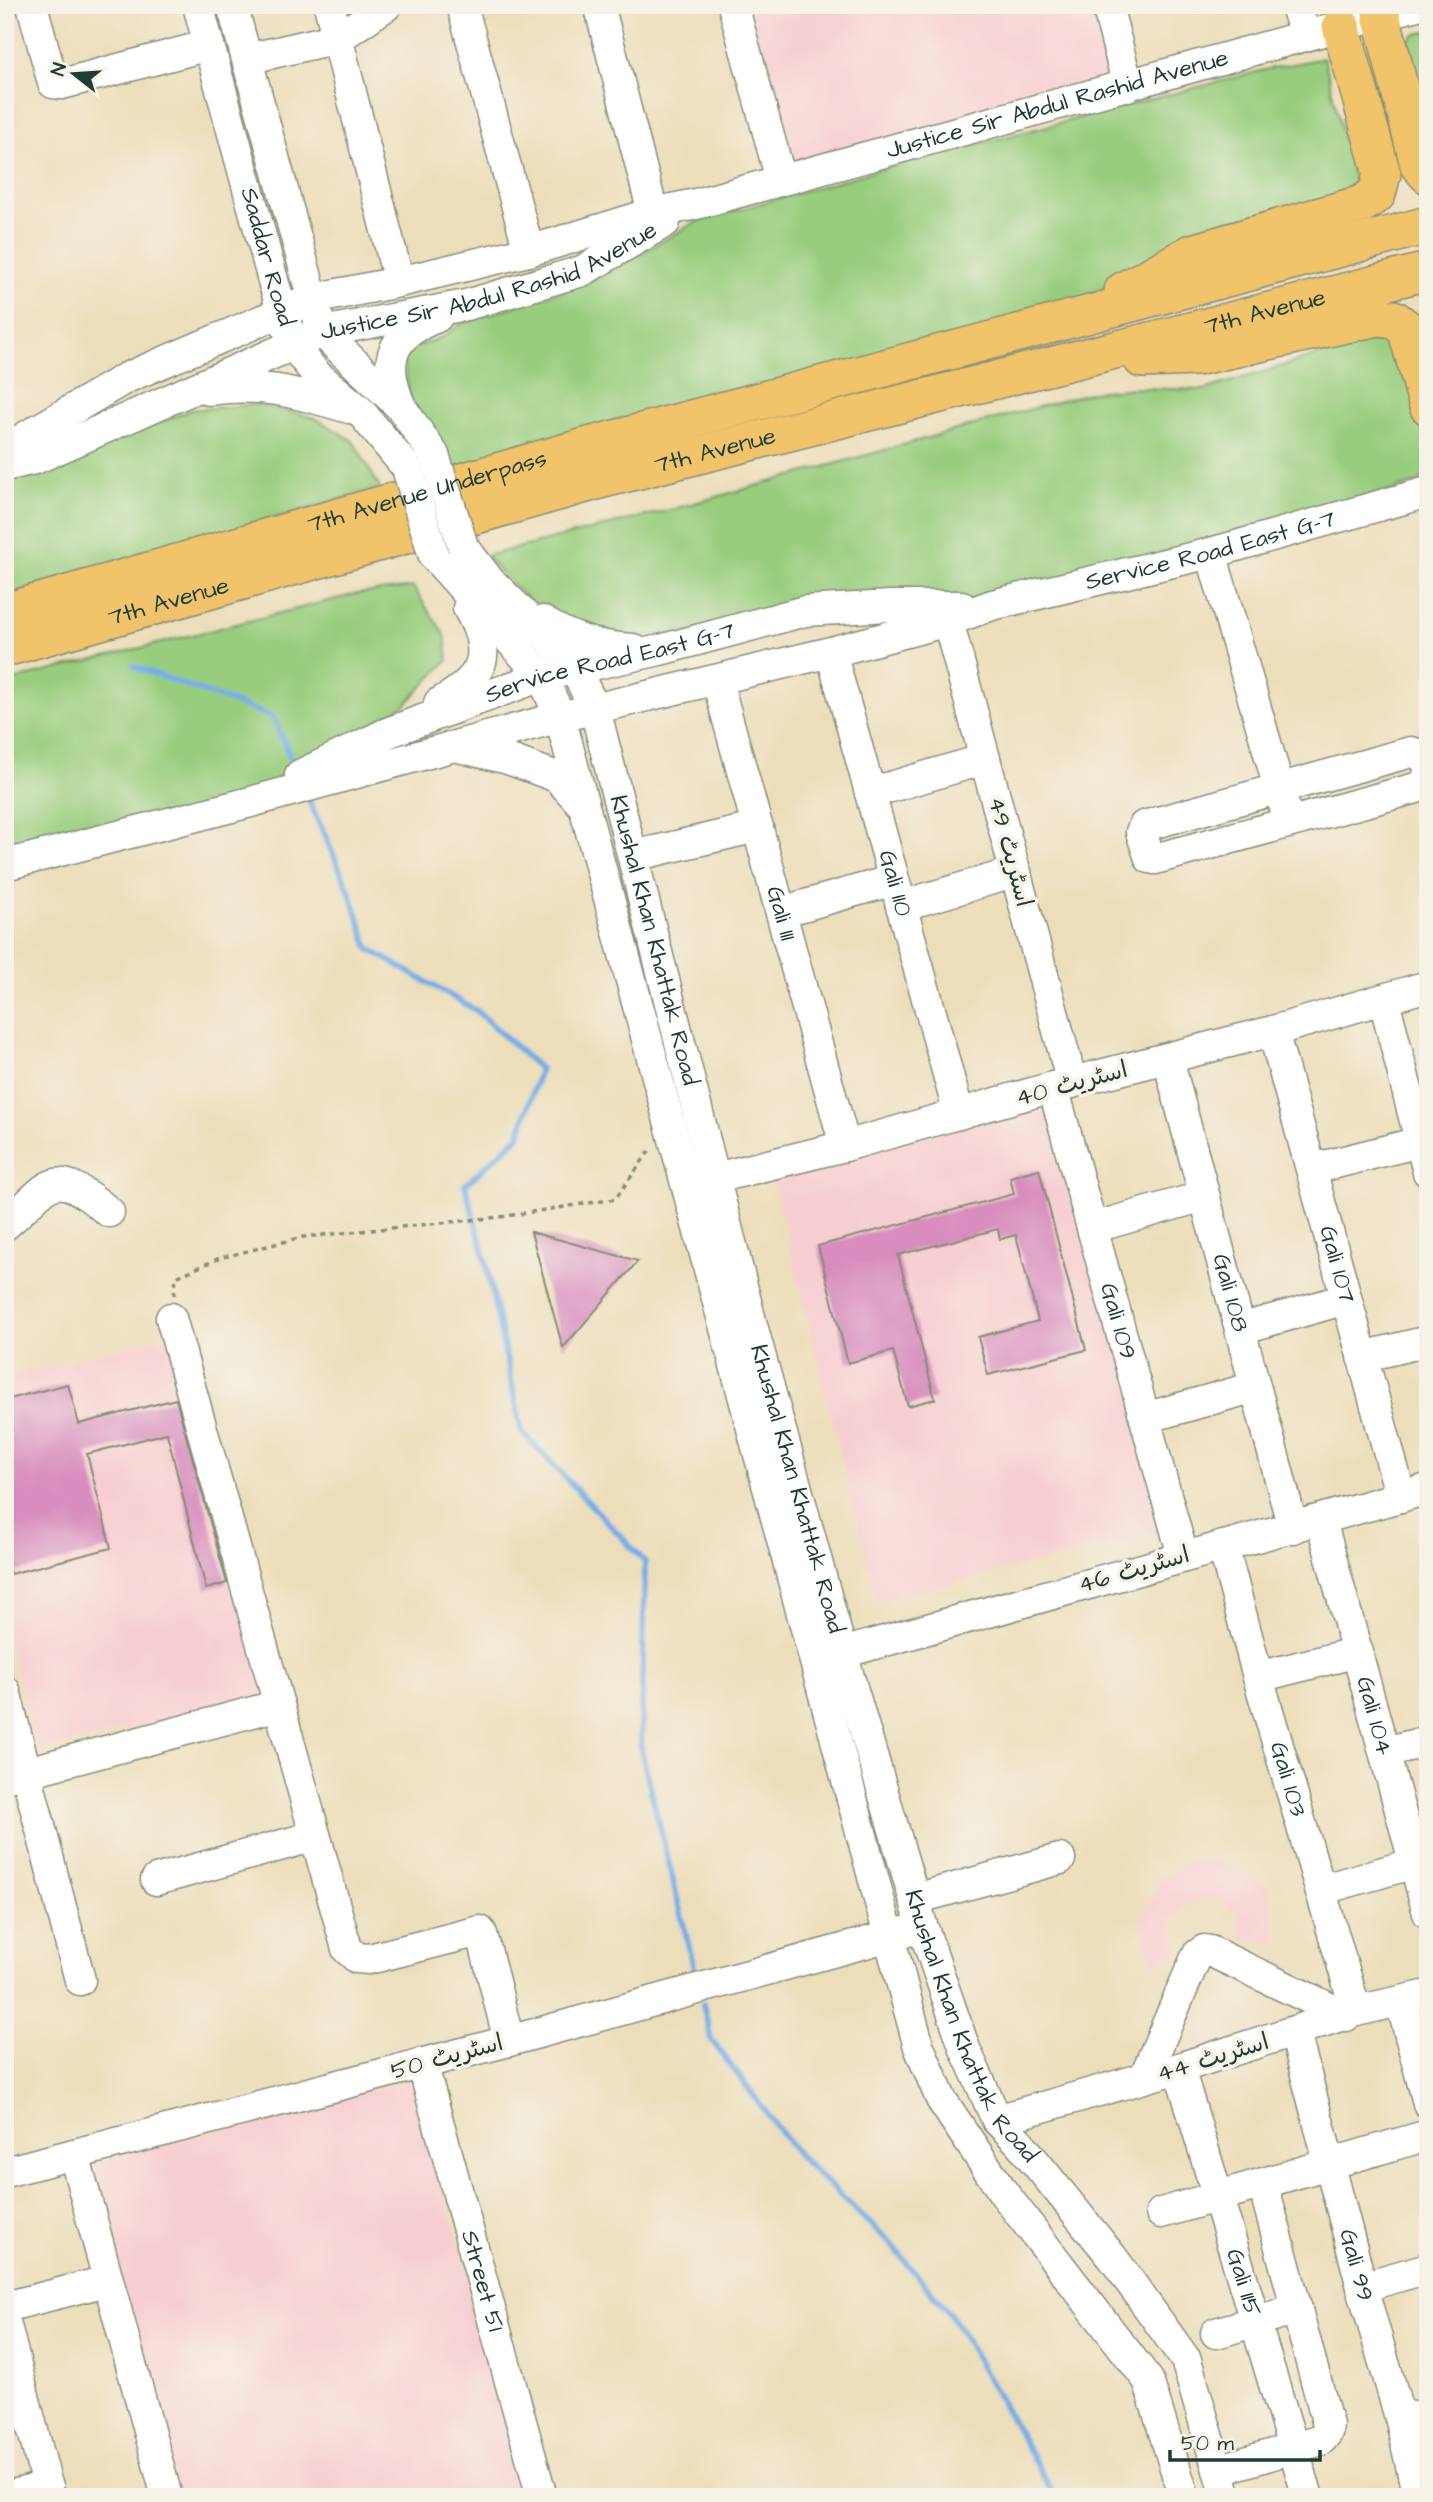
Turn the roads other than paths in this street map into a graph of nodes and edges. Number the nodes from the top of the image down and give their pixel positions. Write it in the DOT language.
graph roads {
  1 [pos="32,5"];
  2 [pos="198,5"];
  3 [pos="232,5"];
  4 [pos="329,5"];
  5 [pos="387,5"];
  6 [pos="463,5"];
  7 [pos="599,5"];
  8 [pos="733,5"];
  9 [pos="1107,5"];
  10 [pos="1296,5"];
  11 [pos="1405,8"];
  12 [pos="1341,26"];
  13 [pos="1305,36"];
  14 [pos="338,38"];
  15 [pos="208,45"];
  16 [pos="247,59"];
  17 [pos="1128,86"];
  18 [pos="1428,175"];
  19 [pos="781,180"];
  20 [pos="696,204"];
  21 [pos="653,213"];
  22 [pos="1428,225"];
  23 [pos="529,251"];
  24 [pos="1428,271"];
  25 [pos="399,282"];
  26 [pos="312,299"];
  27 [pos="466,305"];
  28 [pos="283,310"];
  29 [pos="1073,318"];
  30 [pos="322,332"];
  31 [pos="293,345"];
  32 [pos="1068,363"];
  33 [pos="181,394"];
  34 [pos="401,407"];
  35 [pos="1428,407"];
  36 [pos="360,411"];
  37 [pos="581,448"];
  38 [pos="5,449"];
  39 [pos="434,455"];
  40 [pos="5,466"];
  41 [pos="407,468"];
  42 [pos="1428,492"];
  43 [pos="273,535"];
  44 [pos="1212,553"];
  45 [pos="442,565"];
  46 [pos="489,580"];
  47 [pos="992,606"];
  48 [pos="5,612"];
  49 [pos="948,621"];
  50 [pos="5,648"];
  51 [pos="660,650"];
  52 [pos="831,652"];
  53 [pos="575,669"];
  54 [pos="541,676"];
  55 [pos="717,680"];
  56 [pos="595,709"];
  57 [pos="560,717"];
  58 [pos="387,733"];
  59 [pos="455,746"];
  60 [pos="985,759"];
  61 [pos="1428,764"];
  62 [pos="1428,775"];
  63 [pos="1279,787"];
  64 [pos="870,793"];
  65 [pos="247,803"];
  66 [pos="584,806"];
  67 [pos="1288,823"];
  68 [pos="758,827"];
  69 [pos="633,856"];
  70 [pos="5,865"];
  71 [pos="1016,872"];
  72 [pos="898,893"];
  73 [pos="781,912"];
  74 [pos="1428,986"];
  75 [pos="1384,1000"];
  76 [pos="1273,1031"];
  77 [pos="1168,1059"];
  78 [pos="1063,1085"];
  79 [pos="959,1114"];
  80 [pos="1420,1142"];
  81 [pos="845,1146"];
  82 [pos="1312,1169"];
  83 [pos="1428,1172"];
  84 [pos="715,1178"];
  85 [pos="1204,1196"];
  86 [pos="109,1212"];
  87 [pos="5,1225"];
  88 [pos="1092,1228"];
  89 [pos="1346,1299"];
  90 [pos="171,1318"];
  91 [pos="739,1329"];
  92 [pos="1240,1329"];
  93 [pos="1428,1341"];
  94 [pos="1362,1357"];
  95 [pos="1255,1387"];
  96 [pos="1145,1418"];
  97 [pos="1420,1497"];
  98 [pos="1307,1524"];
  99 [pos="1223,1546"];
  100 [pos="1183,1556"];
  101 [pos="1358,1652"];
  102 [pos="842,1653"];
  103 [pos="1258,1677"];
  104 [pos="5,1691"];
  105 [pos="279,1705"];
  106 [pos="1428,1741"];
  107 [pos="1385,1752"];
  108 [pos="16,1776"];
  109 [pos="315,1836"];
  110 [pos="1060,1859"];
  111 [pos="1415,1863"];
  112 [pos="156,1880"];
  113 [pos="1320,1890"];
  114 [pos="915,1899"];
  115 [pos="1428,1913"];
  116 [pos="923,1928"];
  117 [pos="888,1936"];
  118 [pos="80,1980"];
  119 [pos="1415,1998"];
  120 [pos="1351,2014"];
  121 [pos="1295,2032"];
  122 [pos="509,2041"];
  123 [pos="422,2063"];
  124 [pos="1179,2068"];
  125 [pos="1144,2078"];
  126 [pos="1428,2103"];
  127 [pos="997,2119"];
  128 [pos="1428,2135"];
  129 [pos="74,2154"];
  130 [pos="1331,2164"];
  131 [pos="5,2172"];
  132 [pos="1264,2184"];
  133 [pos="1216,2197"];
  134 [pos="1161,2213"];
  135 [pos="1428,2268"];
  136 [pos="107,2281"];
  137 [pos="1362,2287"];
  138 [pos="5,2307"];
  139 [pos="1297,2309"];
  140 [pos="1255,2321"];
  141 [pos="5,2322"];
  142 [pos="1216,2333"];
  143 [pos="1414,2417"];
  144 [pos="1294,2448"];
  145 [pos="1222,2483"];
  146 [pos="49,2491"];
  147 [pos="5,2497"];
  148 [pos="167,2497"];
  149 [pos="542,2497"];
  150 [pos="1184,2497"];
  151 [pos="1308,2497"];
  152 [pos="1418,2497"];
  1 -- 15 [label="street"];
  2 -- 15 [label="street, Saddar Road"];
  3 -- 16 [label="street, Saddar Road"];
  4 -- 14 [label="street"];
  5 -- 14 [label="street"];
  6 -- 23 [label="street"];
  7 -- 21 [label="street"];
  8 -- 19 [label="street"];
  9 -- 17 [label="street"];
  10 -- 13 [label="street"];
  11 -- 12 [label="street, Justice Sir Abdul Rashid Avenue"];
  11 -- 18 [label="main road"];
  12 -- 13 [label="street, Justice Sir Abdul Rashid Avenue"];
  12 -- 29 [label="main road"];
  13 -- 17 [label="street, Justice Sir Abdul Rashid Avenue"];
  14 -- 16 [label="street"];
  14 -- 25 [label="street"];
  15 -- 28 [label="street, Saddar Road"];
  16 -- 26 [label="street, Saddar Road"];
  17 -- 19 [label="street, Justice Sir Abdul Rashid Avenue"];
  19 -- 20 [label="street, Justice Sir Abdul Rashid Avenue"];
  20 -- 21 [label="street, Justice Sir Abdul Rashid Avenue"];
  20 -- 27 [label="street, Justice Sir Abdul Rashid Avenue"];
  21 -- 23 [label="street, Justice Sir Abdul Rashid Avenue"];
  22 -- 29 [label="main road, 7th Avenue"];
  23 -- 25 [label="street, Justice Sir Abdul Rashid Avenue"];
  24 -- 32 [label="main road, 7th Avenue"];
  25 -- 26 [label="street, Justice Sir Abdul Rashid Avenue"];
  26 -- 28 [label="street, Justice Sir Abdul Rashid Avenue"];
  26 -- 30 [label="street, Saddar Road"];
  27 -- 30 [label="street, Justice Sir Abdul Rashid Avenue"];
  27 -- 34 [label="street"];
  28 -- 31 [label="street, Saddar Road"];
  28 -- 38 [label="street, Justice Sir Abdul Rashid Avenue"];
  29 -- 37 [label="main road, 7th Avenue"];
  30 -- 31 [label="street, Justice Sir Abdul Rashid Avenue"];
  30 -- 34 [label="street, Saddar Road"];
  31 -- 33 [label="street, Justice Sir Abdul Rashid Avenue"];
  31 -- 36 [label="street, Saddar Road"];
  32 -- 35 [label="main road"];
  32 -- 50 [label="main road, 7th Avenue"];
  33 -- 36 [label="street"];
  33 -- 40 [label="street, Justice Sir Abdul Rashid Avenue"];
  34 -- 39 [label="street, Saddar Road"];
  36 -- 41 [label="street, Saddar Road"];
  37 -- 43 [label="main road, 7th Avenue Underpass"];
  39 -- 46 [label="street, Khushal Khan Khattak Road, bridge"];
  41 -- 45 [label="street, Khushal Khan Khattak Road, bridge"];
  42 -- 44 [label="street, Service Road East G-7"];
  43 -- 48 [label="main road, 7th Avenue"];
  44 -- 47 [label="street, Service Road East G-7"];
  44 -- 63 [label="street"];
  45 -- 54 [label="street, Khushal Khan Khattak Road"];
  45 -- 58 [label="street"];
  46 -- 51 [label="street"];
  46 -- 53 [label="street, Khushal Khan Khattak Road"];
  47 -- 49 [label="street, Service Road East G-7"];
  47 -- 51 [label="street, Service Road East G-7"];
  49 -- 52 [label="street, Service Road East G-7"];
  49 -- 60 [label="street, اسٹریٹ 49"];
  51 -- 53 [label="street, Service Road East G-7"];
  52 -- 55 [label="street, Service Road East G-7"];
  52 -- 64 [label="street, Gali 110"];
  53 -- 54 [label="street, Service Road East G-7"];
  53 -- 56 [label="street, Khushal Khan Khattak Road"];
  54 -- 57 [label="street, Khushal Khan Khattak Road"];
  54 -- 58 [label="street, Service Road East G-7"];
  55 -- 56 [label="street, Service Road East G-7"];
  55 -- 68 [label="street, Gali 111"];
  56 -- 57 [label="street, Service Road East G-7"];
  56 -- 69 [label="street, Khushal Khan Khattak Road"];
  57 -- 59 [label="street, Service Road East G-7"];
  57 -- 66 [label="street, Khushal Khan Khattak Road"];
  58 -- 65 [label="street, Service Road East G-7"];
  59 -- 65 [label="street, Service Road East G-7"];
  59 -- 66 [label="street"];
  60 -- 64 [label="street"];
  60 -- 71 [label="street, اسٹریٹ 49"];
  61 -- 63 [label="street"];
  62 -- 67 [label="street"];
  63 -- 67 [label="street"];
  63 -- 67 [label="street"];
  64 -- 72 [label="street, Gali 110"];
  65 -- 70 [label="street, Service Road East G-7"];
  66 -- 91 [label="street, Khushal Khan Khattak Road"];
  68 -- 69 [label="street"];
  68 -- 73 [label="street, Gali 111"];
  69 -- 84 [label="street, Khushal Khan Khattak Road"];
  71 -- 72 [label="street"];
  71 -- 78 [label="street, اسٹریٹ 49"];
  72 -- 73 [label="street"];
  72 -- 79 [label="street, Gali 110"];
  73 -- 81 [label="street, Gali 111"];
  74 -- 75 [label="street, اسٹریٹ 40"];
  75 -- 76 [label="street, اسٹریٹ 40"];
  75 -- 80 [label="street"];
  76 -- 77 [label="street, اسٹریٹ 40"];
  76 -- 82 [label="street, Gali 107"];
  77 -- 78 [label="street, اسٹریٹ 40"];
  77 -- 85 [label="street, Gali 108"];
  78 -- 79 [label="street, اسٹریٹ 40"];
  78 -- 88 [label="street, Gali 109"];
  79 -- 81 [label="street, اسٹریٹ 40"];
  80 -- 82 [label="street"];
  80 -- 83 [label="street"];
  81 -- 84 [label="street, اسٹریٹ 40"];
  82 -- 89 [label="street, Gali 107"];
  84 -- 91 [label="street, Khushal Khan Khattak Road"];
  85 -- 88 [label="street"];
  85 -- 92 [label="street, Gali 108"];
  86 -- 87 [label="street"];
  88 -- 96 [label="street, Gali 109"];
  89 -- 92 [label="street"];
  89 -- 94 [label="street, Gali 107"];
  90 -- 105 [label="street"];
  91 -- 102 [label="street, Khushal Khan Khattak Road"];
  91 -- 117 [label="street, Khushal Khan Khattak Road"];
  92 -- 95 [label="street, Gali 108"];
  93 -- 94 [label="street"];
  94 -- 97 [label="street, Gali 107"];
  95 -- 96 [label="street"];
  95 -- 98 [label="street, Gali 108"];
  96 -- 100 [label="street, Gali 109"];
  97 -- 98 [label="street, اسٹریٹ 46"];
  98 -- 99 [label="street, اسٹریٹ 46"];
  98 -- 101 [label="street, Gali 104"];
  99 -- 100 [label="street, اسٹریٹ 46"];
  99 -- 103 [label="street, Gali 103"];
  100 -- 102 [label="street, اسٹریٹ 46"];
  101 -- 103 [label="street"];
  101 -- 107 [label="street, Gali 104"];
  102 -- 114 [label="street, Khushal Khan Khattak Road"];
  103 -- 113 [label="street, Gali 103"];
  104 -- 108 [label="street"];
  105 -- 108 [label="street"];
  105 -- 109 [label="street"];
  106 -- 107 [label="street"];
  107 -- 111 [label="street, Gali 104"];
  108 -- 118 [label="street"];
  109 -- 112 [label="street"];
  109 -- 122 [label="street"];
  110 -- 114 [label="street"];
  111 -- 113 [label="street"];
  111 -- 115 [label="street, Gali 104"];
  113 -- 120 [label="street, Gali 103"];
  114 -- 116 [label="street, Khushal Khan Khattak Road"];
  116 -- 117 [label="street, اسٹریٹ 50"];
  116 -- 127 [label="street, Khushal Khan Khattak Road"];
  117 -- 122 [label="street, اسٹریٹ 50"];
  117 -- 150 [label="street, Khushal Khan Khattak Road"];
  119 -- 120 [label="street, اسٹریٹ 44"];
  119 -- 126 [label="street"];
  120 -- 121 [label="street, اسٹریٹ 44"];
  120 -- 125 [label="street"];
  121 -- 124 [label="street, اسٹریٹ 44"];
  121 -- 130 [label="street, Gali 99"];
  122 -- 123 [label="street, اسٹریٹ 50"];
  123 -- 129 [label="street, اسٹریٹ 50"];
  123 -- 149 [label="street, Street 51"];
  124 -- 125 [label="street, اسٹریٹ 44"];
  124 -- 133 [label="street, Gali 115"];
  125 -- 127 [label="street, اسٹریٹ 44"];
  127 -- 145 [label="street, Khushal Khan Khattak Road"];
  128 -- 130 [label="street"];
  129 -- 131 [label="street, اسٹریٹ 50"];
  129 -- 136 [label="street"];
  130 -- 132 [label="street"];
  130 -- 137 [label="street, Gali 99"];
  132 -- 133 [label="street"];
  132 -- 139 [label="street"];
  133 -- 134 [label="street"];
  133 -- 140 [label="street, Gali 115"];
  135 -- 137 [label="street"];
  136 -- 138 [label="street"];
  136 -- 148 [label="street"];
  137 -- 143 [label="street, Gali 99"];
  139 -- 140 [label="street"];
  139 -- 144 [label="street"];
  140 -- 142 [label="street"];
  140 -- 144 [label="street, Gali 115"];
  141 -- 146 [label="street"];
  143 -- 152 [label="street, Gali 99"];
  144 -- 145 [label="street"];
  144 -- 151 [label="street, Gali 115"];
  146 -- 147 [label="street"];
}
